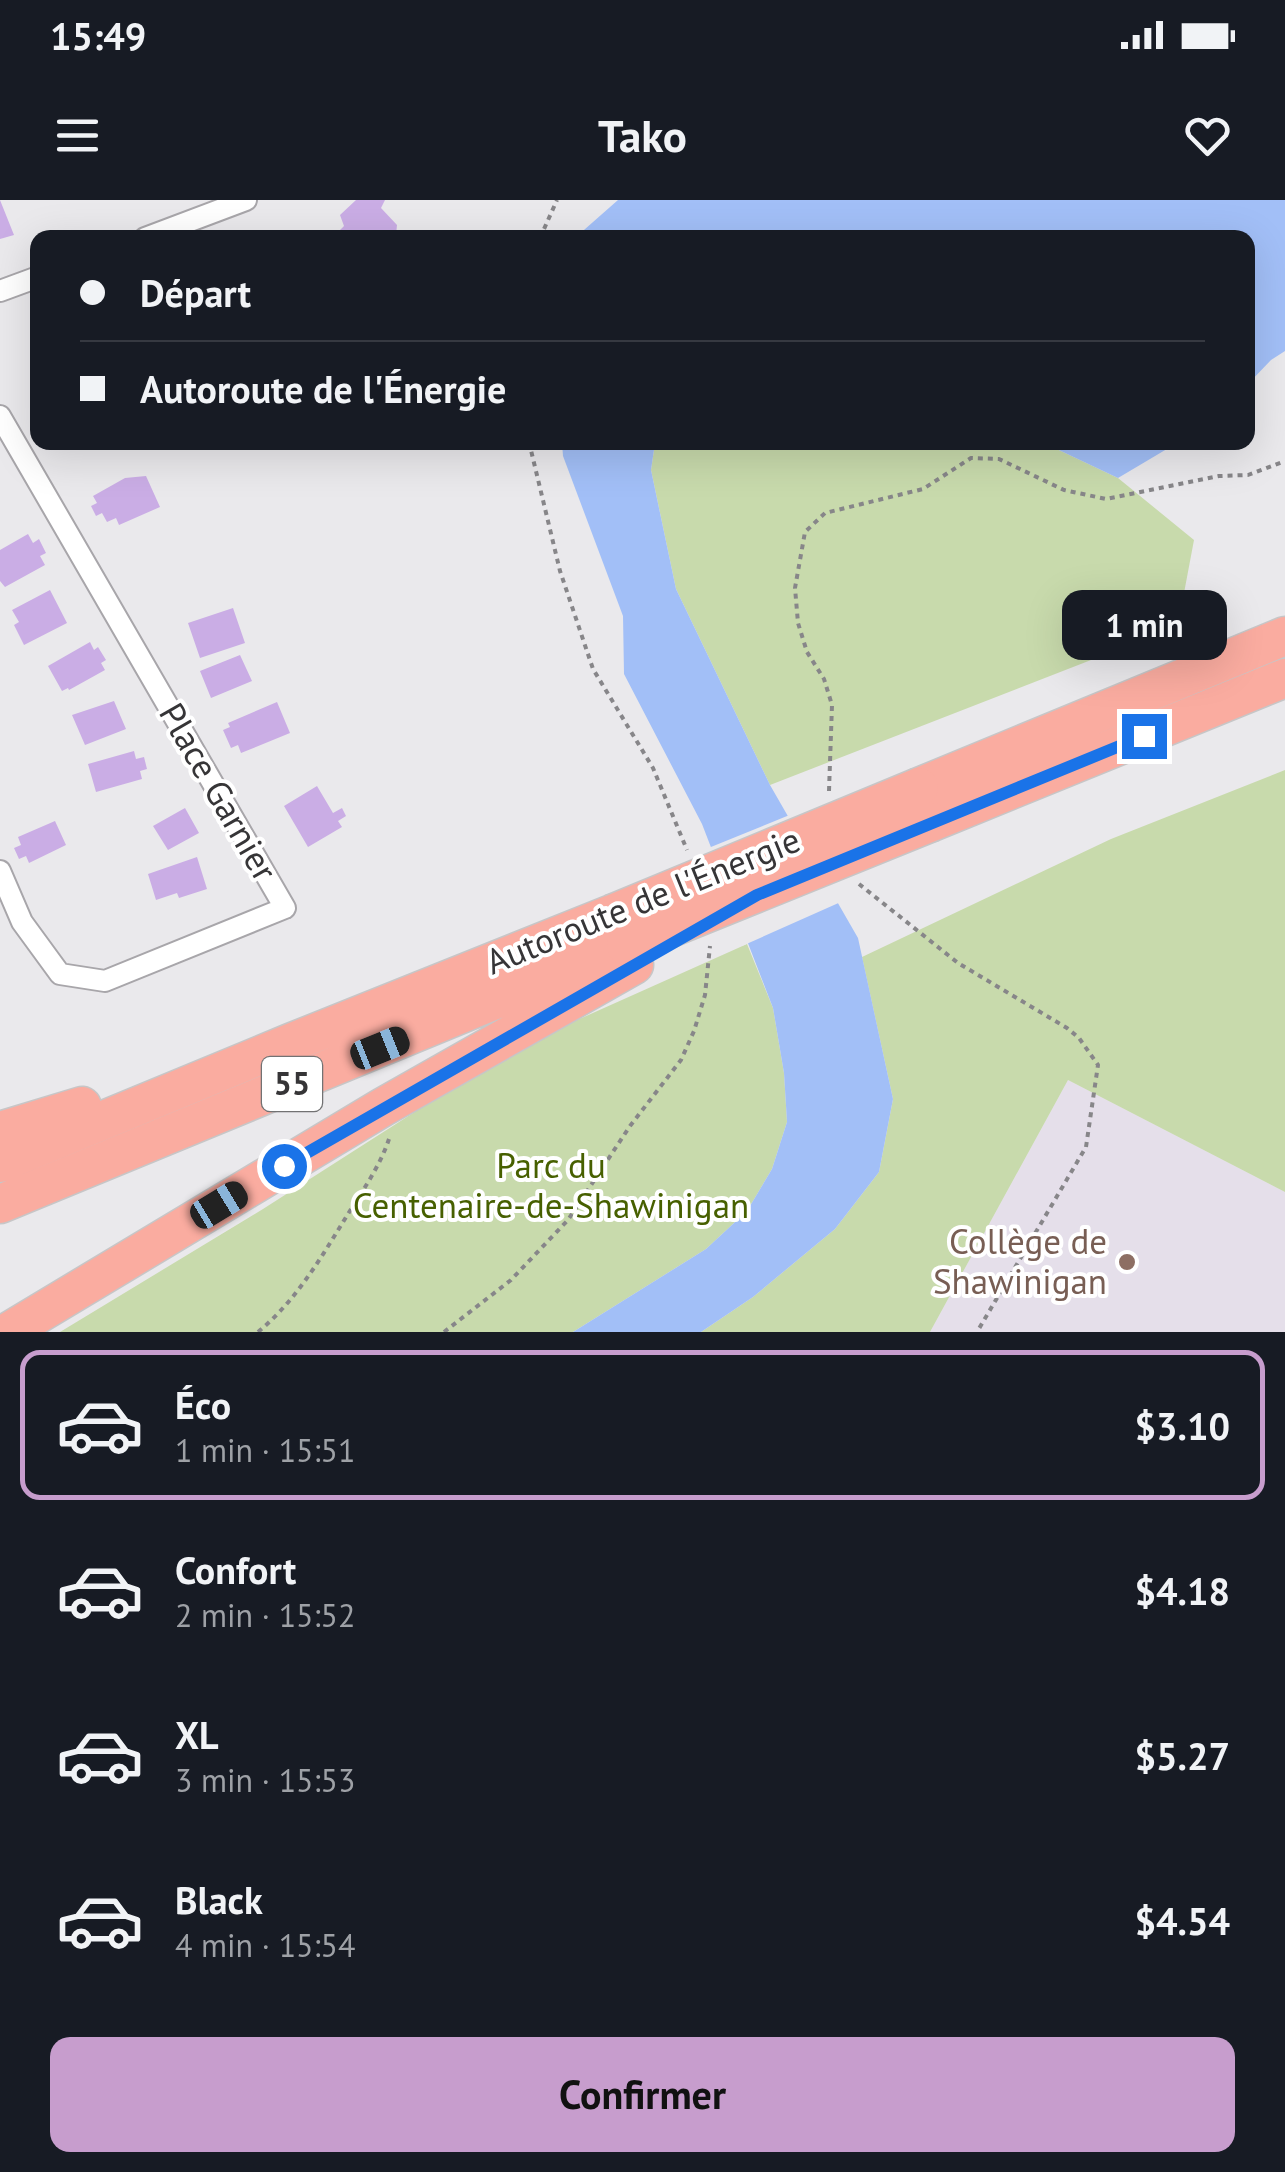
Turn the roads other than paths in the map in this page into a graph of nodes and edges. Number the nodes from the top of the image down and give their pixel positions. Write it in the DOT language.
graph roads {
  1 [pos="246,200"];
  2 [pos="166,230"];
  3 [pos="30,281"];
  4 [pos="0,291"];
  5 [pos="0,416"];
  6 [pos="1285,636"];
  7 [pos="1285,678"];
  8 [pos="0,871"];
  9 [pos="624,942"];
  10 [pos="290,1043"];
  11 [pos="0,1131"];
  12 [pos="0,1163"];
  13 [pos="0,1204"];
  14 [pos="8,1332"];
  1 -- 2 [label="street"];
  3 -- 4 [label="street"];
  5 -- 8 [label="street, Place Garnier"];
  6 -- 9 [label="highway, Autoroute de l'Énergie / 55, bridge"];
  7 -- 9 [label="highway, Autoroute de l'Énergie / 55, bridge"];
  9 -- 10 [label="highway, Autoroute de l'Énergie / 55"];
  9 -- 13 [label="highway, Autoroute de l'Énergie / 55"];
  9 -- 14 [label="highway"];
  10 -- 11 [label="highway"];
  10 -- 12 [label="highway, Autoroute de l'Énergie / 55"];
}
